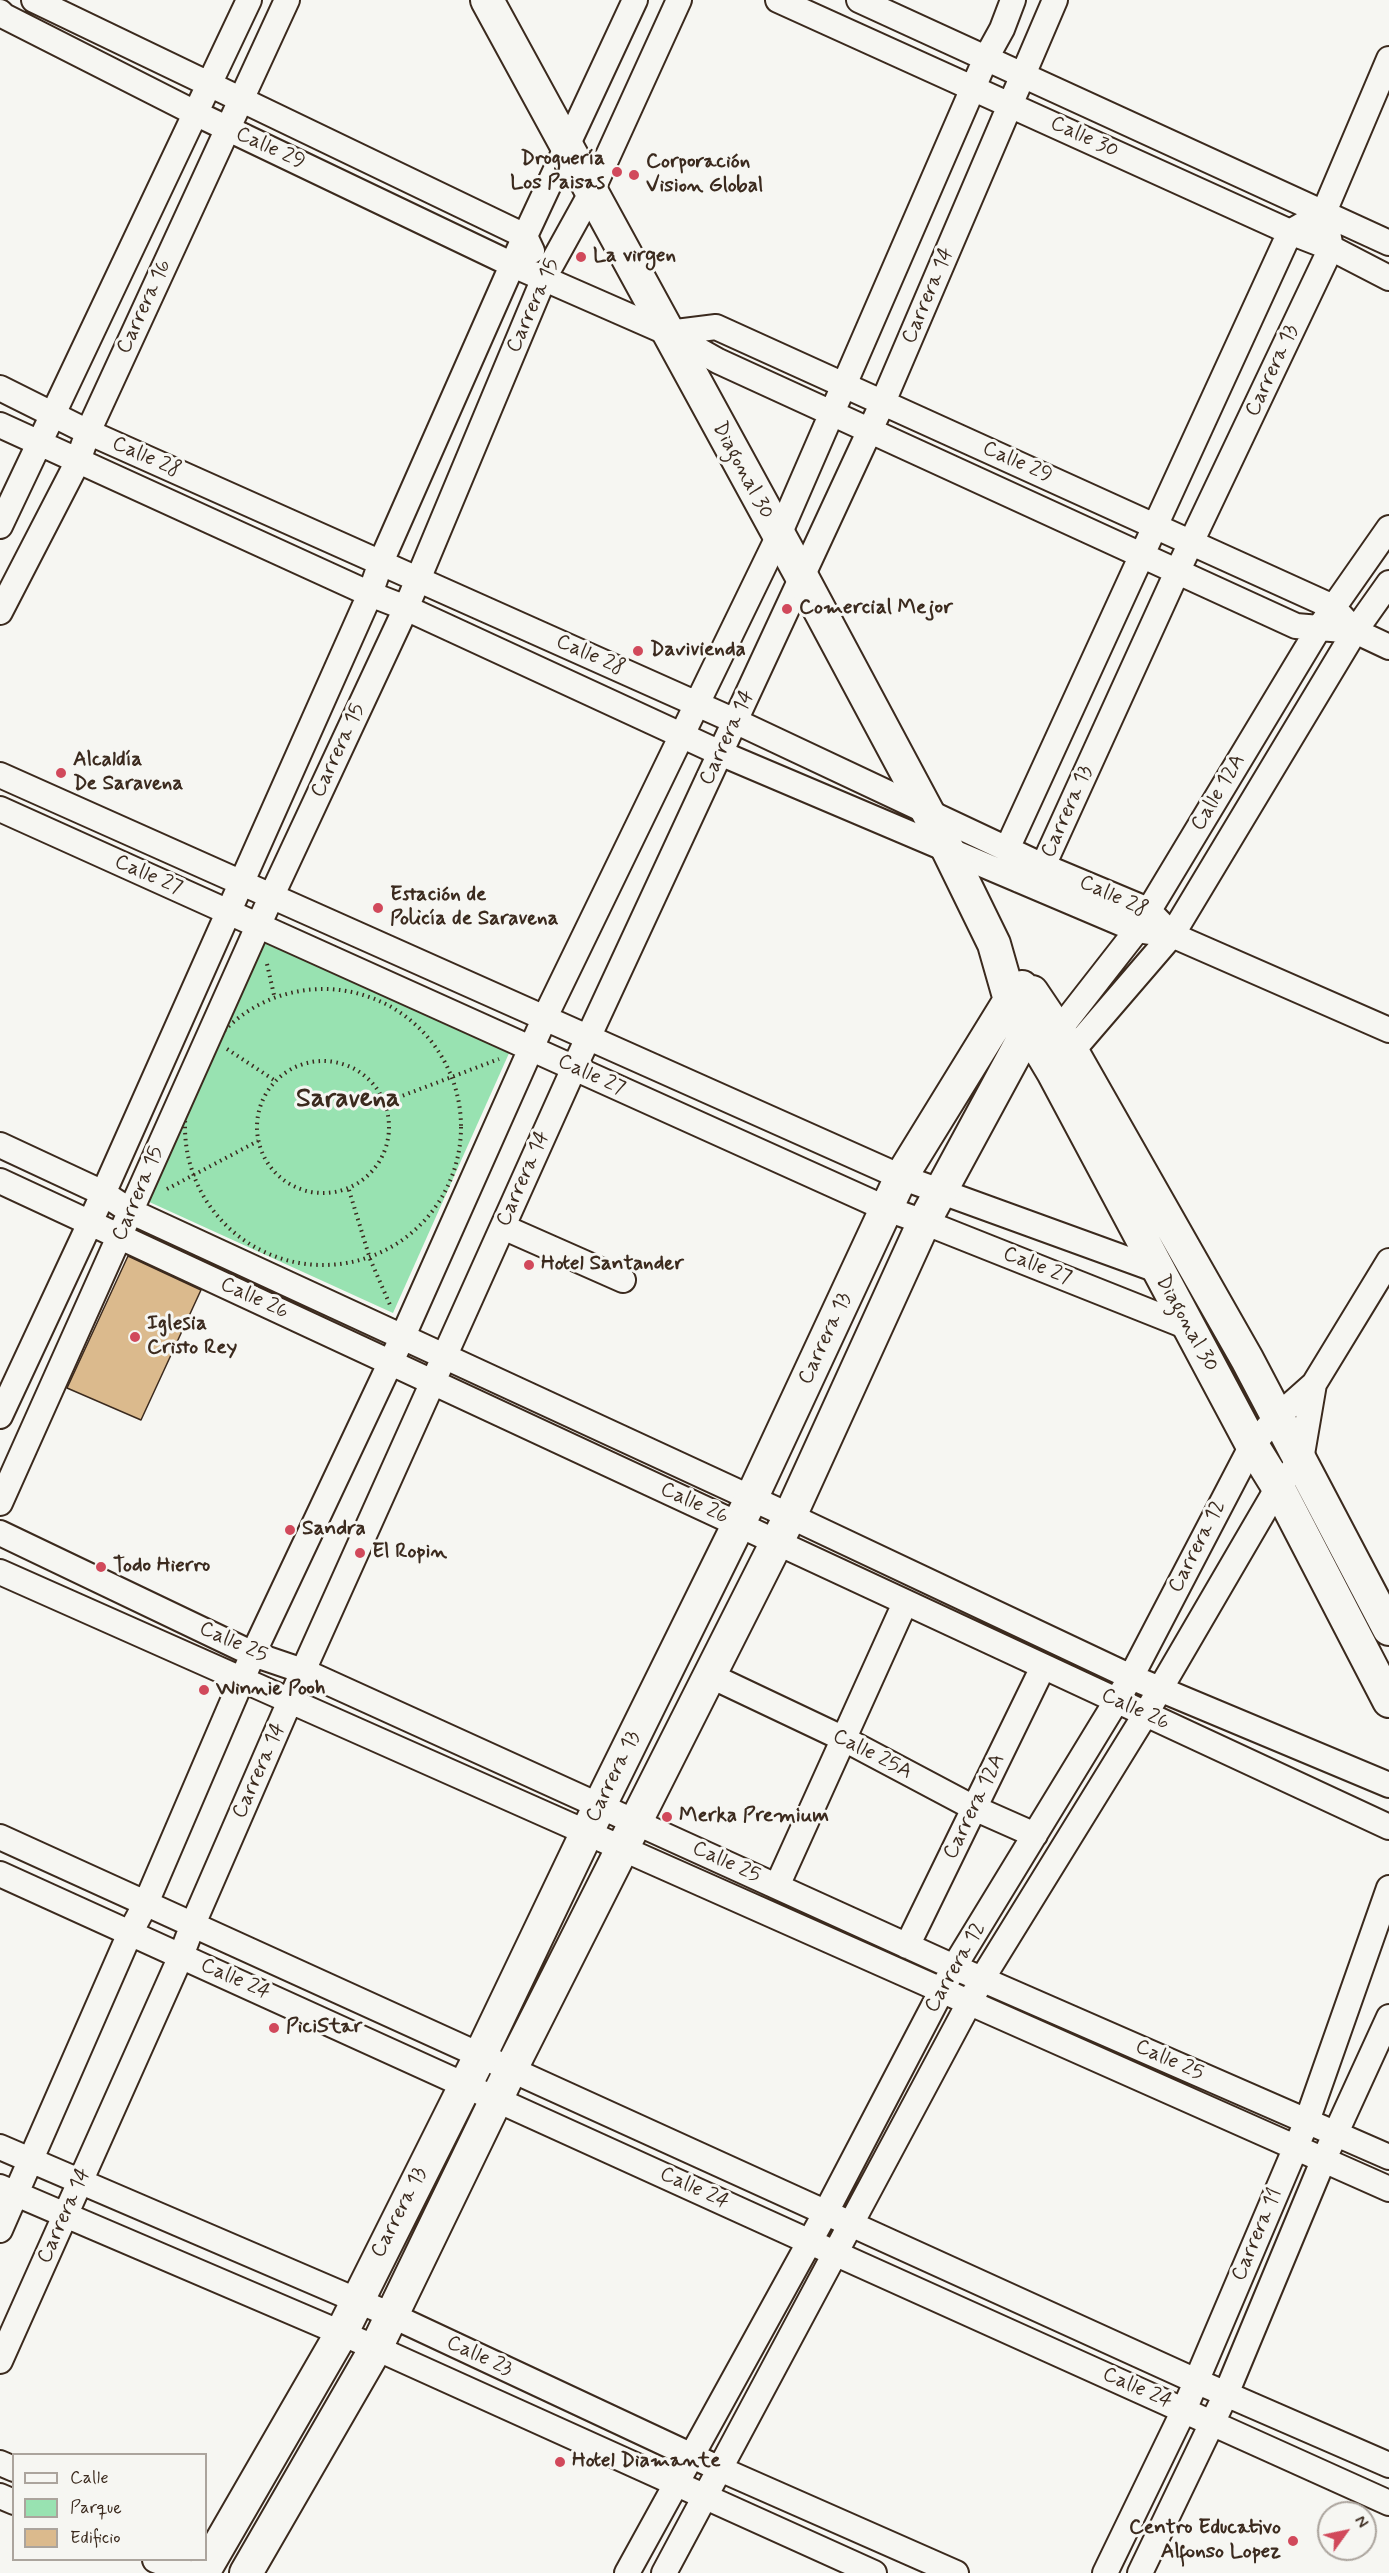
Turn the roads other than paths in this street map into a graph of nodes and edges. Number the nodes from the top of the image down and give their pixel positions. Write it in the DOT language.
graph roads {
  1 [pos="33,0"];
  2 [pos="249,0"];
  3 [pos="287,0"];
  4 [pos="487,0"];
  5 [pos="634,0"];
  6 [pos="679,0"];
  7 [pos="778,0"];
  8 [pos="859,0"];
  9 [pos="1013,0"];
  10 [pos="1055,0"];
  11 [pos="4,13"];
  12 [pos="84,25"];
  13 [pos="70,50"];
  14 [pos="986,58"];
  15 [pos="1389,59"];
  16 [pos="1023,74"];
  17 [pos="210,83"];
  18 [pos="974,88"];
  19 [pos="240,98"];
  20 [pos="1011,104"];
  21 [pos="195,113"];
  22 [pos="226,129"];
  23 [pos="567,147"];
  24 [pos="591,193"];
  25 [pos="1324,212"];
  26 [pos="1290,232"];
  27 [pos="525,236"];
  28 [pos="1389,243"];
  29 [pos="1331,248"];
  30 [pos="513,265"];
  31 [pos="544,278"];
  32 [pos="1389,278"];
  33 [pos="668,333"];
  34 [pos="845,385"];
  35 [pos="0,388"];
  36 [pos="883,402"];
  37 [pos="832,413"];
  38 [pos="54,414"];
  39 [pos="0,425"];
  40 [pos="870,430"];
  41 [pos="88,432"];
  42 [pos="39,443"];
  43 [pos="78,461"];
  44 [pos="1157,525"];
  45 [pos="0,526"];
  46 [pos="1389,528"];
  47 [pos="778,537"];
  48 [pos="1192,541"];
  49 [pos="1143,555"];
  50 [pos="381,562"];
  51 [pos="1177,572"];
  52 [pos="802,577"];
  53 [pos="417,579"];
  54 [pos="1389,583"];
  55 [pos="370,594"];
  56 [pos="1333,607"];
  57 [pos="406,608"];
  58 [pos="0,612"];
  59 [pos="1319,628"];
  60 [pos="1355,631"];
  61 [pos="1389,646"];
  62 [pos="698,704"];
  63 [pos="735,721"];
  64 [pos="681,734"];
  65 [pos="720,753"];
  66 [pos="0,775"];
  67 [pos="0,809"];
  68 [pos="928,813"];
  69 [pos="1007,849"];
  70 [pos="948,850"];
  71 [pos="1043,866"];
  72 [pos="1018,880"];
  73 [pos="240,884"];
  74 [pos="272,895"];
  75 [pos="227,912"];
  76 [pos="1143,920"];
  77 [pos="258,926"];
  78 [pos="1172,935"];
  79 [pos="1018,991"];
  80 [pos="544,1017"];
  81 [pos="1389,1030"];
  82 [pos="589,1038"];
  83 [pos="1049,1041"];
  84 [pos="531,1048"];
  85 [pos="574,1068"];
  86 [pos="0,1145"];
  87 [pos="901,1178"];
  88 [pos="0,1181"];
  89 [pos="942,1191"];
  90 [pos="103,1193"];
  91 [pos="887,1209"];
  92 [pos="130,1210"];
  93 [pos="924,1222"];
  94 [pos="90,1223"];
  95 [pos="503,1227"];
  96 [pos="120,1238"];
  97 [pos="1389,1261"];
  98 [pos="1156,1270"];
  99 [pos="623,1280"];
  100 [pos="1188,1327"];
  101 [pos="403,1336"];
  102 [pos="445,1355"];
  103 [pos="391,1362"];
  104 [pos="433,1382"];
  105 [pos="1314,1384"];
  106 [pos="0,1416"];
  107 [pos="1278,1416"];
  108 [pos="1252,1445"];
  109 [pos="1301,1460"];
  110 [pos="1278,1487"];
  111 [pos="0,1503"];
  112 [pos="745,1512"];
  113 [pos="783,1529"];
  114 [pos="0,1533"];
  115 [pos="0,1572"];
  116 [pos="905,1603"];
  117 [pos="1389,1629"];
  118 [pos="252,1654"];
  119 [pos="1043,1667"];
  120 [pos="303,1671"];
  121 [pos="709,1675"];
  122 [pos="1131,1677"];
  123 [pos="241,1680"];
  124 [pos="1158,1689"];
  125 [pos="290,1700"];
  126 [pos="1116,1701"];
  127 [pos="1389,1701"];
  128 [pos="1145,1715"];
  129 [pos="843,1740"];
  130 [pos="1389,1785"];
  131 [pos="600,1805"];
  132 [pos="974,1808"];
  133 [pos="1389,1827"];
  134 [pos="587,1833"];
  135 [pos="629,1834"];
  136 [pos="1035,1835"];
  137 [pos="0,1837"];
  138 [pos="0,1874"];
  139 [pos="777,1886"];
  140 [pos="1389,1888"];
  141 [pos="146,1903"];
  142 [pos="193,1924"];
  143 [pos="130,1933"];
  144 [pos="907,1946"];
  145 [pos="181,1956"];
  146 [pos="954,1967"];
  147 [pos="982,1979"];
  148 [pos="942,1992"];
  149 [pos="969,2004"];
  150 [pos="1389,2017"];
  151 [pos="480,2056"];
  152 [pos="511,2069"];
  153 [pos="465,2085"];
  154 [pos="497,2099"];
  155 [pos="1307,2121"];
  156 [pos="1336,2133"];
  157 [pos="0,2147"];
  158 [pos="1295,2149"];
  159 [pos="1389,2157"];
  160 [pos="30,2160"];
  161 [pos="1323,2161"];
  162 [pos="81,2181"];
  163 [pos="1389,2189"];
  164 [pos="7,2191"];
  165 [pos="826,2212"];
  166 [pos="67,2214"];
  167 [pos="850,2224"];
  168 [pos="0,2230"];
  169 [pos="810,2242"];
  170 [pos="836,2254"];
  171 [pos="356,2301"];
  172 [pos="391,2315"];
  173 [pos="341,2334"];
  174 [pos="376,2348"];
  175 [pos="0,2361"];
  176 [pos="1196,2381"];
  177 [pos="1226,2394"];
  178 [pos="1184,2410"];
  179 [pos="1213,2423"];
  180 [pos="692,2455"];
  181 [pos="1389,2465"];
  182 [pos="720,2469"];
  183 [pos="677,2485"];
  184 [pos="705,2499"];
  185 [pos="1389,2503"];
  186 [pos="207,2559"];
  187 [pos="160,2561"];
  188 [pos="251,2571"];
  189 [pos="188,2573"];
  190 [pos="627,2573"];
  191 [pos="664,2573"];
  192 [pos="874,2573"];
  193 [pos="956,2573"];
  194 [pos="1105,2573"];
  195 [pos="1140,2573"];
  1 -- 12 [label="street, Calle 29"];
  2 -- 17 [label="street, Carrera 16"];
  3 -- 19 [label="street, Carrera 16"];
  4 -- 23 [label="main road, Diagonal 30"];
  5 -- 23 [label="street, Carrera 15"];
  6 -- 24 [label="street, Carrera 15"];
  7 -- 18 [label="street, Calle 30"];
  8 -- 14 [label="street, Calle 30"];
  9 -- 14 [label="street, Carrera 14"];
  10 -- 16 [label="street, Carrera 14"];
  11 -- 13 [label="street, Calle 29"];
  12 -- 13 [label="street"];
  12 -- 17 [label="street, Calle 29"];
  13 -- 21 [label="street, Calle 29"];
  14 -- 16 [label="street, Calle 30"];
  14 -- 18 [label="street, Carrera 14"];
  15 -- 25 [label="street"];
  16 -- 20 [label="street, Carrera 14"];
  16 -- 25 [label="street, Calle 30"];
  17 -- 19 [label="street, Calle 29"];
  17 -- 21 [label="street, Carrera 16"];
  18 -- 20 [label="street, Calle 30"];
  18 -- 34 [label="street, Carrera 14"];
  19 -- 22 [label="street, Carrera 16"];
  19 -- 27 [label="street, Calle 29"];
  20 -- 26 [label="street, Calle 30"];
  20 -- 36 [label="street, Carrera 14"];
  21 -- 22 [label="street, Calle 29"];
  21 -- 38 [label="street, Carrera 16"];
  22 -- 30 [label="street, Calle 29"];
  22 -- 41 [label="street, Carrera 16"];
  23 -- 24 [label="main road, Diagonal 30"];
  23 -- 27 [label="street, Carrera 15"];
  24 -- 31 [label="street, Carrera 15"];
  24 -- 33 [label="main road, Diagonal 30"];
  25 -- 26 [label="street"];
  25 -- 28 [label="street, Calle 30"];
  25 -- 29 [label="street"];
  26 -- 29 [label="street, Calle 30"];
  26 -- 44 [label="street, Carrera 13"];
  27 -- 30 [label="street, Carrera 15"];
  27 -- 31 [label="street"];
  29 -- 32 [label="street, Calle 30"];
  29 -- 48 [label="street, Carrera 13"];
  30 -- 31 [label="street, Calle 29"];
  30 -- 50 [label="street, Carrera 15"];
  31 -- 33 [label="street, Calle 29"];
  31 -- 53 [label="street, Carrera 15"];
  33 -- 34 [label="street, Calle 29"];
  33 -- 37 [label="street, Calle 29"];
  33 -- 47 [label="main road, Diagonal 30"];
  34 -- 36 [label="street, Calle 29"];
  34 -- 37 [label="street, Carrera 14"];
  35 -- 38 [label="street, Calle 28"];
  36 -- 40 [label="street, Carrera 14"];
  36 -- 44 [label="street, Calle 29"];
  37 -- 40 [label="street, Calle 29"];
  37 -- 47 [label="street, Carrera 14"];
  38 -- 41 [label="street, Calle 28"];
  38 -- 42 [label="street, Carrera 16"];
  39 -- 42 [label="street, Calle 28"];
  40 -- 49 [label="street, Calle 29"];
  40 -- 52 [label="street, Carrera 14"];
  41 -- 43 [label="street, Carrera 16"];
  41 -- 50 [label="street, Calle 28"];
  42 -- 43 [label="street, Calle 28"];
  42 -- 45 [label="street, Carrera 16"];
  43 -- 55 [label="street, Calle 28"];
  43 -- 58 [label="street, Carrera 16"];
  44 -- 48 [label="street, Calle 29"];
  44 -- 49 [label="street, Carrera 13"];
  46 -- 56 [label="street, Calle 12A"];
  47 -- 52 [label="main road, Diagonal 30"];
  47 -- 62 [label="street, Carrera 14"];
  48 -- 51 [label="street, Carrera 13"];
  48 -- 56 [label="street, Calle 29"];
  49 -- 51 [label="street, Calle 29"];
  49 -- 69 [label="street, Carrera 13"];
  50 -- 53 [label="street, Calle 28"];
  50 -- 55 [label="street, Carrera 15"];
  51 -- 59 [label="street, Calle 29"];
  51 -- 71 [label="street, Carrera 13"];
  52 -- 63 [label="street, Carrera 14"];
  52 -- 68 [label="main road, Diagonal 30"];
  53 -- 57 [label="street, Carrera 15"];
  53 -- 62 [label="street, Calle 28"];
  54 -- 60 [label="street, Calle 12A"];
  55 -- 57 [label="street, Calle 28"];
  55 -- 73 [label="street, Carrera 15"];
  56 -- 59 [label="street, Calle 12A"];
  56 -- 60 [label="street, Calle 29"];
  57 -- 64 [label="street, Calle 28"];
  57 -- 74 [label="street, Carrera 15"];
  59 -- 60 [label="street, Calle 29"];
  59 -- 76 [label="street, Calle 12A"];
  60 -- 61 [label="street, Calle 29"];
  60 -- 78 [label="street, Calle 12A"];
  62 -- 63 [label="street, Calle 28"];
  62 -- 64 [label="street, Carrera 14"];
  63 -- 65 [label="street, Carrera 14"];
  63 -- 68 [label="street, Calle 28"];
  64 -- 65 [label="street, Calle 28"];
  64 -- 80 [label="street, Carrera 14"];
  65 -- 70 [label="street, Calle 28"];
  65 -- 82 [label="street, Carrera 14"];
  66 -- 73 [label="street, Calle 27"];
  67 -- 75 [label="street, Calle 27"];
  68 -- 69 [label="street, Calle 28"];
  68 -- 70 [label="main road, Diagonal 30"];
  69 -- 71 [label="street, Calle 28"];
  69 -- 72 [label="street, Carrera 13"];
  70 -- 72 [label="street, Calle 28"];
  70 -- 79 [label="main road, Diagonal 30"];
  71 -- 72 [label="street, Carrera 13"];
  71 -- 76 [label="street, Calle 28"];
  72 -- 76 [label="street, Calle 28"];
  73 -- 74 [label="street, Calle 27"];
  73 -- 75 [label="street, Carrera 15"];
  74 -- 77 [label="street, Carrera 15"];
  74 -- 80 [label="street, Calle 27"];
  75 -- 77 [label="street, Calle 27"];
  75 -- 90 [label="street, Carrera 15"];
  76 -- 78 [label="street, Calle 28"];
  76 -- 83 [label="street, Calle 12A"];
  77 -- 84 [label="street, Calle 27"];
  77 -- 92 [label="street, Carrera 15"];
  78 -- 81 [label="street, Calle 28"];
  78 -- 83 [label="street, Calle 12A"];
  79 -- 83 [label="main road, Diagonal 30"];
  79 -- 87 [label="main road, Carrera 13"];
  80 -- 82 [label="street, Calle 27"];
  80 -- 84 [label="street, Carrera 14"];
  82 -- 85 [label="street, Carrera 14"];
  82 -- 87 [label="street, Calle 27"];
  83 -- 89 [label="main road, Carrera 13"];
  83 -- 98 [label="main road, Diagonal 30"];
  83 -- 107 [label="main road, Diagonal 30"];
  84 -- 85 [label="street, Calle 27"];
  84 -- 101 [label="street, Carrera 14"];
  85 -- 91 [label="street, Calle 27"];
  85 -- 95 [label="street, Carrera 14"];
  86 -- 90 [label="street, Calle 26"];
  87 -- 89 [label="street, Calle 27"];
  87 -- 91 [label="main road, Carrera 13"];
  88 -- 94 [label="street, Calle 26"];
  89 -- 93 [label="main road, Carrera 13"];
  89 -- 98 [label="street, Calle 27"];
  90 -- 92 [label="street, Calle 26"];
  90 -- 94 [label="street, Carrera 15"];
  91 -- 93 [label="street, Calle 27"];
  91 -- 112 [label="main road, Carrera 13"];
  92 -- 96 [label="street, Carrera 15"];
  92 -- 101 [label="street, Calle 26"];
  93 -- 100 [label="street, Calle 27"];
  93 -- 113 [label="main road, Carrera 13"];
  94 -- 96 [label="street, Calle 26"];
  94 -- 106 [label="street, Carrera 15"];
  95 -- 99 [label="street"];
  95 -- 102 [label="street, Carrera 14"];
  96 -- 103 [label="street, Calle 26"];
  96 -- 111 [label="street, Carrera 15"];
  97 -- 105 [label="street, Carrera 12"];
  98 -- 100 [label="main road, Diagonal 30"];
  100 -- 108 [label="main road, Diagonal 30"];
  101 -- 102 [label="street, Calle 26"];
  101 -- 103 [label="street, Carrera 14"];
  102 -- 104 [label="street, Carrera 14"];
  102 -- 112 [label="street, Calle 26"];
  103 -- 104 [label="street, Calle 26"];
  103 -- 118 [label="street, Carrera 14"];
  104 -- 112 [label="street, Calle 26"];
  104 -- 120 [label="street, Carrera 14"];
  105 -- 107 [label="street, Carrera 12"];
  105 -- 109 [label="street, Carrera 12"];
  107 -- 108 [label="street, Carrera 12"];
  107 -- 109 [label="main road, Diagonal 30"];
  108 -- 110 [label="main road, Diagonal 30"];
  108 -- 122 [label="street, Carrera 12"];
  109 -- 110 [label="street, Carrera 12"];
  109 -- 117 [label="main road, Diagonal 30"];
  110 -- 124 [label="street, Carrera 12"];
  110 -- 127 [label="main road, Diagonal 30"];
  112 -- 113 [label="street, Calle 26"];
  112 -- 131 [label="main road, Carrera 13"];
  113 -- 116 [label="street, Calle 26"];
  113 -- 121 [label="main road, Carrera 13"];
  113 -- 122 [label="street, Calle 26"];
  114 -- 118 [label="street, Calle 25"];
  115 -- 123 [label="street, Calle 25"];
  116 -- 119 [label="street, Calle 26"];
  116 -- 129 [label="street"];
  118 -- 120 [label="street, Calle 25"];
  118 -- 123 [label="street, Carrera 14"];
  119 -- 126 [label="street, Calle 26"];
  119 -- 132 [label="street, Carrera 12A"];
  120 -- 125 [label="street, Carrera 14"];
  120 -- 131 [label="street, Calle 25"];
  121 -- 129 [label="street, Calle 25A"];
  121 -- 135 [label="main road, Carrera 13"];
  122 -- 124 [label="street, Calle 26"];
  122 -- 126 [label="street, Carrera 12"];
  123 -- 125 [label="street, Calle 25"];
  123 -- 141 [label="street, Carrera 14"];
  124 -- 128 [label="street, Carrera 12"];
  124 -- 130 [label="street, Calle 26"];
  125 -- 134 [label="street, Calle 25"];
  125 -- 142 [label="street, Carrera 14"];
  126 -- 128 [label="street, Calle 26"];
  126 -- 136 [label="street, Carrera 12"];
  128 -- 133 [label="street, Calle 26"];
  128 -- 147 [label="street, Carrera 12"];
  129 -- 132 [label="street, Calle 25A"];
  129 -- 139 [label="street"];
  131 -- 134 [label="main road, Carrera 13"];
  131 -- 135 [label="street, Calle 25"];
  132 -- 136 [label="street, Calle 25A"];
  132 -- 144 [label="street, Carrera 12A"];
  134 -- 135 [label="street, Calle 25"];
  134 -- 151 [label="main road, Carrera 13"];
  135 -- 139 [label="street, Calle 25"];
  135 -- 148 [label="street, Calle 25"];
  135 -- 152 [label="main road, Carrera 13"];
  136 -- 146 [label="street, Carrera 12"];
  137 -- 141 [label="street, Calle 24"];
  138 -- 143 [label="street, Calle 24"];
  139 -- 144 [label="street, Calle 25"];
  140 -- 155 [label="street, Carrera 11"];
  141 -- 142 [label="street, Calle 24"];
  141 -- 143 [label="street, Carrera 14"];
  142 -- 145 [label="street, Carrera 14"];
  142 -- 151 [label="street, Calle 24"];
  143 -- 145 [label="street, Calle 24"];
  143 -- 160 [label="street, Carrera 14"];
  144 -- 146 [label="street, Calle 25"];
  145 -- 153 [label="street, Calle 24"];
  145 -- 162 [label="street, Carrera 14"];
  146 -- 147 [label="street, Calle 25"];
  146 -- 148 [label="street, Carrera 12"];
  147 -- 149 [label="street, Carrera 12"];
  147 -- 155 [label="street, Calle 25"];
  148 -- 149 [label="street, Calle 25"];
  148 -- 165 [label="street, Carrera 12"];
  149 -- 158 [label="street, Calle 25"];
  149 -- 167 [label="street, Carrera 12"];
  150 -- 156 [label="street, Carrera 11"];
  151 -- 152 [label="street, Calle 24"];
  151 -- 153 [label="main road, Carrera 13"];
  152 -- 154 [label="main road, Carrera 13"];
  152 -- 165 [label="street, Calle 24"];
  153 -- 154 [label="street, Calle 24"];
  153 -- 171 [label="main road, Carrera 13"];
  154 -- 169 [label="street, Calle 24"];
  154 -- 172 [label="main road, Carrera 13"];
  155 -- 156 [label="street, Calle 25"];
  155 -- 158 [label="street, Carrera 11"];
  156 -- 159 [label="street, Calle 25"];
  156 -- 161 [label="street, Carrera 11"];
  157 -- 160 [label="street, Calle 23"];
  158 -- 161 [label="street, Calle 25"];
  158 -- 176 [label="street, Carrera 11"];
  160 -- 162 [label="street, Calle 23"];
  160 -- 164 [label="street, Carrera 14"];
  161 -- 163 [label="street, Calle 25"];
  161 -- 177 [label="street, Carrera 11"];
  162 -- 166 [label="street, Carrera 14"];
  162 -- 171 [label="street, Calle 23"];
  164 -- 166 [label="street, Calle 23"];
  164 -- 168 [label="street, Carrera 14"];
  165 -- 167 [label="street, Calle 24"];
  165 -- 169 [label="street, Carrera 12"];
  166 -- 173 [label="street, Calle 23"];
  166 -- 175 [label="street, Carrera 14"];
  167 -- 170 [label="street, Carrera 12"];
  167 -- 176 [label="street, Calle 24"];
  169 -- 170 [label="street, Calle 24"];
  169 -- 180 [label="street, Carrera 12"];
  170 -- 178 [label="street, Calle 24"];
  170 -- 182 [label="street, Carrera 12"];
  171 -- 172 [label="street, Calle 23"];
  171 -- 173 [label="main road, Carrera 13"];
  172 -- 174 [label="main road, Carrera 13"];
  172 -- 180 [label="street, Calle 23"];
  173 -- 174 [label="street, Calle 23"];
  173 -- 186 [label="main road, Carrera 13"];
  174 -- 183 [label="street, Calle 23"];
  174 -- 188 [label="main road, Carrera 13"];
  176 -- 177 [label="street, Calle 24"];
  176 -- 178 [label="street, Carrera 11"];
  177 -- 179 [label="street, Carrera 11"];
  177 -- 181 [label="street, Calle 24"];
  178 -- 179 [label="street, Calle 24"];
  178 -- 194 [label="street, Carrera 11"];
  179 -- 185 [label="street, Calle 24"];
  179 -- 195 [label="street, Carrera 11"];
  180 -- 182 [label="street, Calle 23"];
  180 -- 183 [label="street, Carrera 12"];
  182 -- 184 [label="street, Carrera 12"];
  182 -- 193 [label="street, Calle 23"];
  183 -- 184 [label="street, Calle 23"];
  183 -- 190 [label="street, Carrera 12"];
  184 -- 191 [label="street, Carrera 12"];
  184 -- 192 [label="street, Calle 23"];
  186 -- 188 [label="street"];
  187 -- 189 [label="street"];
}
